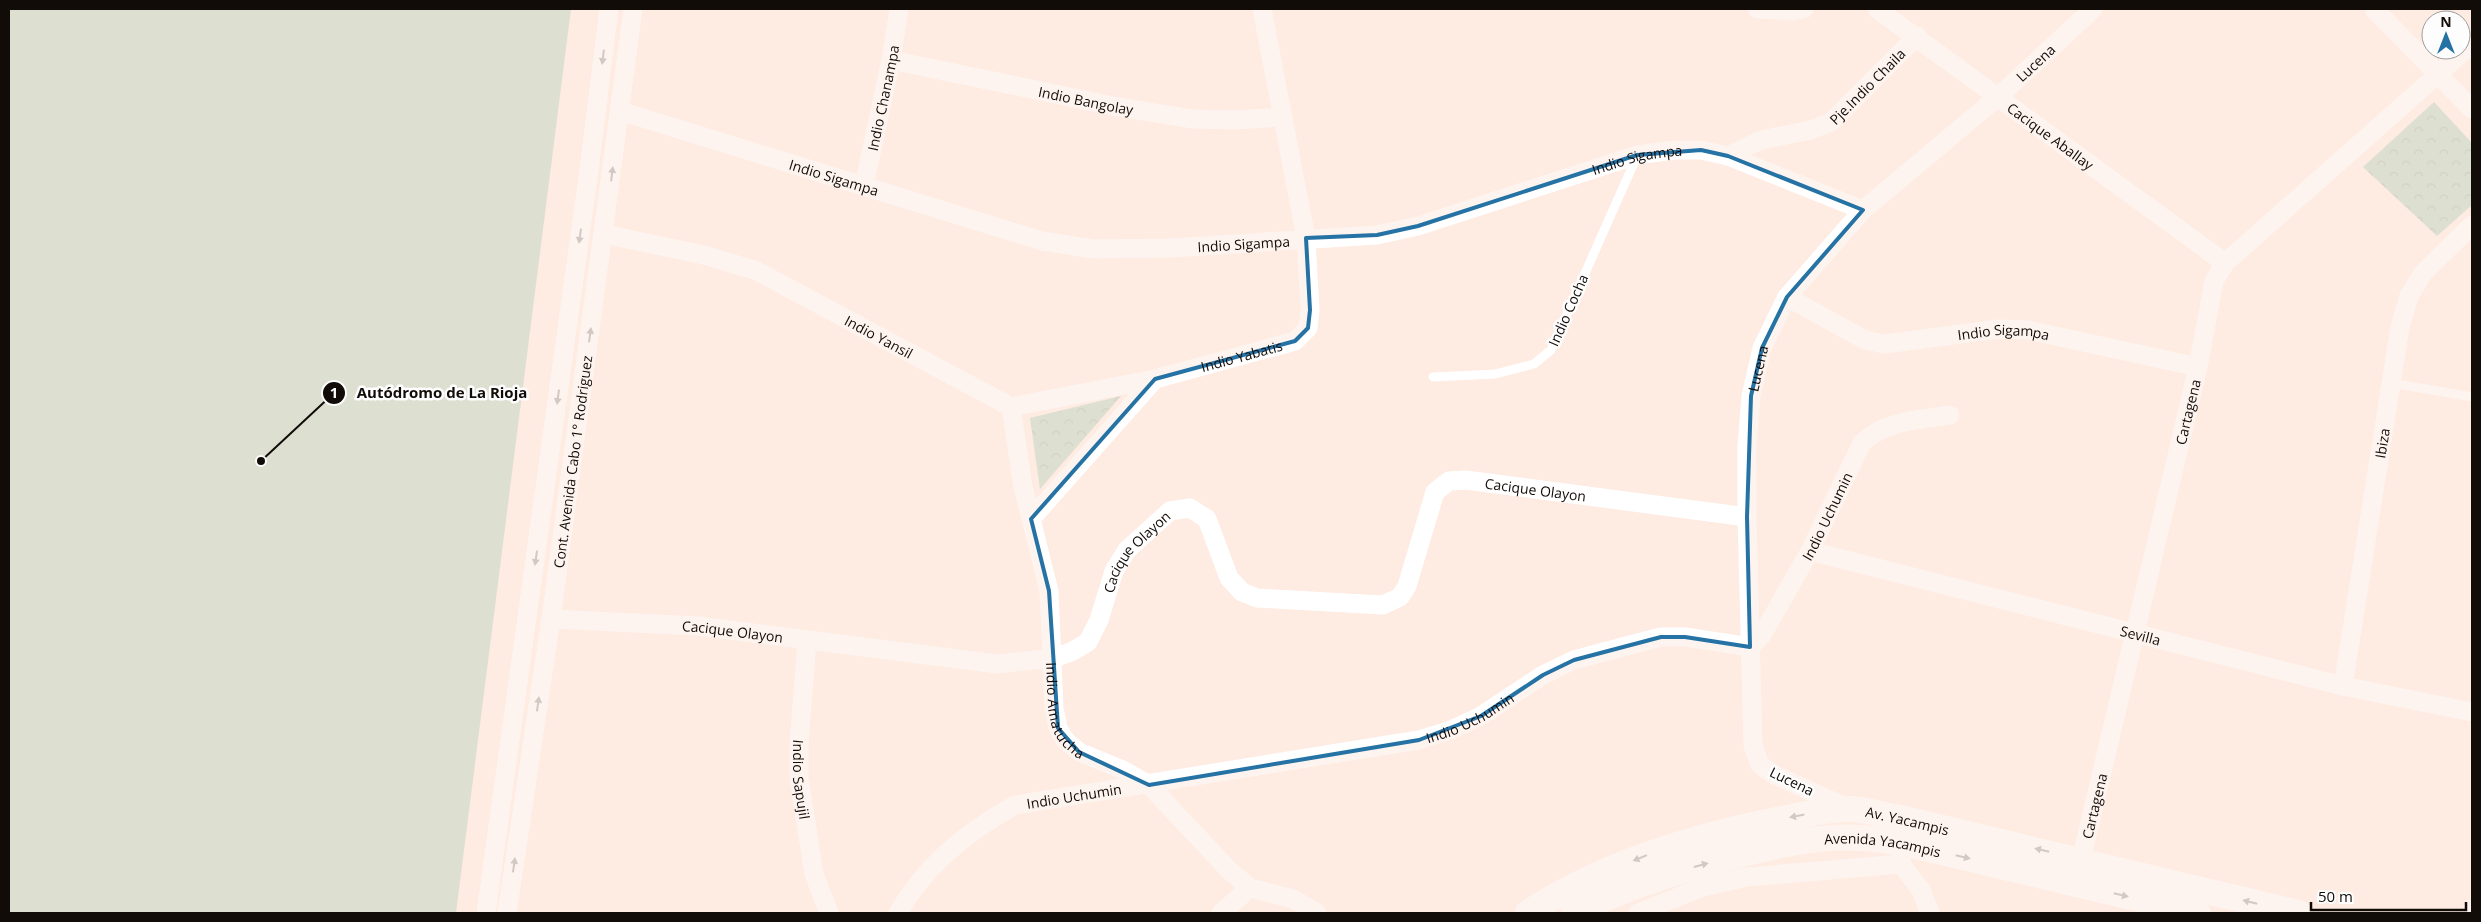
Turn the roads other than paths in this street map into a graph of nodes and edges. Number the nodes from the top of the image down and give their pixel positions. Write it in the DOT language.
graph roads {
  1 [pos="609,9"];
  2 [pos="633,9"];
  3 [pos="899,9"];
  4 [pos="1262,9"];
  5 [pos="1757,9"];
  6 [pos="1804,9"];
  7 [pos="1877,9"];
  8 [pos="2093,9"];
  9 [pos="2374,9"];
  10 [pos="1918,36"];
  11 [pos="2472,44"];
  12 [pos="891,60"];
  13 [pos="2438,74"];
  14 [pos="1999,96"];
  15 [pos="2472,109"];
  16 [pos="620,111"];
  17 [pos="1283,117"];
  18 [pos="1637,155"];
  19 [pos="1728,156"];
  20 [pos="864,186"];
  21 [pos="1863,210"];
  22 [pos="2472,225"];
  23 [pos="604,234"];
  24 [pos="1306,238"];
  25 [pos="2225,262"];
  26 [pos="1787,297"];
  27 [pos="2198,367"];
  28 [pos="1433,377"];
  29 [pos="1155,379"];
  30 [pos="2391,383"];
  31 [pos="2472,397"];
  32 [pos="1011,407"];
  33 [pos="1950,415"];
  34 [pos="1747,517"];
  35 [pos="1031,519"];
  36 [pos="1810,551"];
  37 [pos="551,619"];
  38 [pos="2135,633"];
  39 [pos="807,641"];
  40 [pos="1750,647"];
  41 [pos="1052,658"];
  42 [pos="2343,686"];
  43 [pos="2472,712"];
  44 [pos="1149,785"];
  45 [pos="1848,809"];
  46 [pos="1903,854"];
  47 [pos="2079,872"];
  48 [pos="1250,888"];
  49 [pos="2472,909"];
  50 [pos="486,913"];
  51 [pos="507,913"];
  52 [pos="829,913"];
  53 [pos="898,913"];
  54 [pos="1221,913"];
  55 [pos="1317,913"];
  56 [pos="1528,913"];
  57 [pos="1574,913"];
  58 [pos="1638,913"];
  59 [pos="1930,913"];
  60 [pos="2198,913"];
  61 [pos="2298,913"];
  62 [pos="2471,913"];
  1 -- 50 [label="street, Cont. Avenida Cabo 1° Rodriguez, one-way"];
  2 -- 16 [label="street, Cont. Avenida Cabo 1° Rodriguez"];
  3 -- 12 [label="street, Indio Chanampa"];
  4 -- 17 [label="street, Indio Yabatis"];
  5 -- 6 [label="street"];
  7 -- 10 [label="street, Cacique Aballay"];
  8 -- 14 [label="street, Lucena"];
  9 -- 13 [label="street"];
  10 -- 14 [label="street, Cacique Aballay"];
  10 -- 19 [label="street, Pje.Indio Chaila"];
  11 -- 13 [label="street, Cartagena"];
  12 -- 17 [label="street, Indio Bangolay"];
  12 -- 20 [label="street, Indio Chanampa"];
  13 -- 15 [label="street"];
  13 -- 25 [label="street, Cartagena"];
  14 -- 21 [label="street, Lucena"];
  14 -- 25 [label="street, Cacique Aballay"];
  16 -- 20 [label="street, Indio Sigampa"];
  23 -- 16 [label="street, Cont. Avenida Cabo 1° Rodriguez, one-way"];
  17 -- 24 [label="street, Indio Yabatis"];
  18 -- 19 [label="street, Indio Sigampa"];
  18 -- 24 [label="street, Indio Sigampa"];
  18 -- 28 [label="lane, Indio Cocha"];
  19 -- 21 [label="street, Indio Sigampa"];
  20 -- 24 [label="street, Indio Sigampa"];
  21 -- 26 [label="street, Lucena"];
  22 -- 30 [label="street, Ibiza"];
  23 -- 32 [label="street, Indio Yansil"];
  37 -- 23 [label="street, Cont. Avenida Cabo 1° Rodriguez, one-way"];
  24 -- 29 [label="street, Indio Yabatis"];
  25 -- 27 [label="street, Cartagena"];
  26 -- 27 [label="street, Indio Sigampa"];
  26 -- 34 [label="street, Lucena"];
  27 -- 38 [label="street, Cartagena"];
  29 -- 32 [label="street"];
  29 -- 35 [label="street"];
  30 -- 31 [label="lane"];
  30 -- 42 [label="street, Ibiza"];
  32 -- 35 [label="street, Indio Amatucha"];
  33 -- 36 [label="street, Indio Uchumin"];
  34 -- 40 [label="street, Lucena"];
  34 -- 41 [label="street, Cacique Olayon"];
  35 -- 41 [label="street, Indio Amatucha"];
  36 -- 38 [label="street, Sevilla"];
  36 -- 40 [label="street, Indio Uchumin"];
  37 -- 39 [label="street, Cacique Olayon"];
  51 -- 37 [label="street, Cont. Avenida Cabo 1° Rodriguez, one-way"];
  38 -- 42 [label="street, Sevilla"];
  38 -- 47 [label="street, Cartagena"];
  39 -- 41 [label="street, Cacique Olayon"];
  39 -- 52 [label="street, Indio Sapujil"];
  40 -- 44 [label="street, Indio Uchumin"];
  40 -- 45 [label="street, Lucena"];
  41 -- 44 [label="street, Indio Amatucha"];
  42 -- 43 [label="street, Sevilla"];
  44 -- 48 [label="street, Indio Amatucha"];
  44 -- 53 [label="street, Indio Uchumin"];
  47 -- 45 [label="street, Av. Yacampis, one-way"];
  45 -- 56 [label="street, Av. Yacampis, one-way"];
  46 -- 47 [label="street, Avenida Yacampis, one-way"];
  57 -- 46 [label="street, Avenida Yacampis, one-way"];
  46 -- 58 [label="street"];
  46 -- 59 [label="street"];
  47 -- 60 [label="street, Avenida Yacampis, one-way"];
  61 -- 47 [label="street, Av. Yacampis, one-way"];
  48 -- 54 [label="street"];
  48 -- 55 [label="street, Indio Amatucha"];
  49 -- 62 [label="street"];
}
